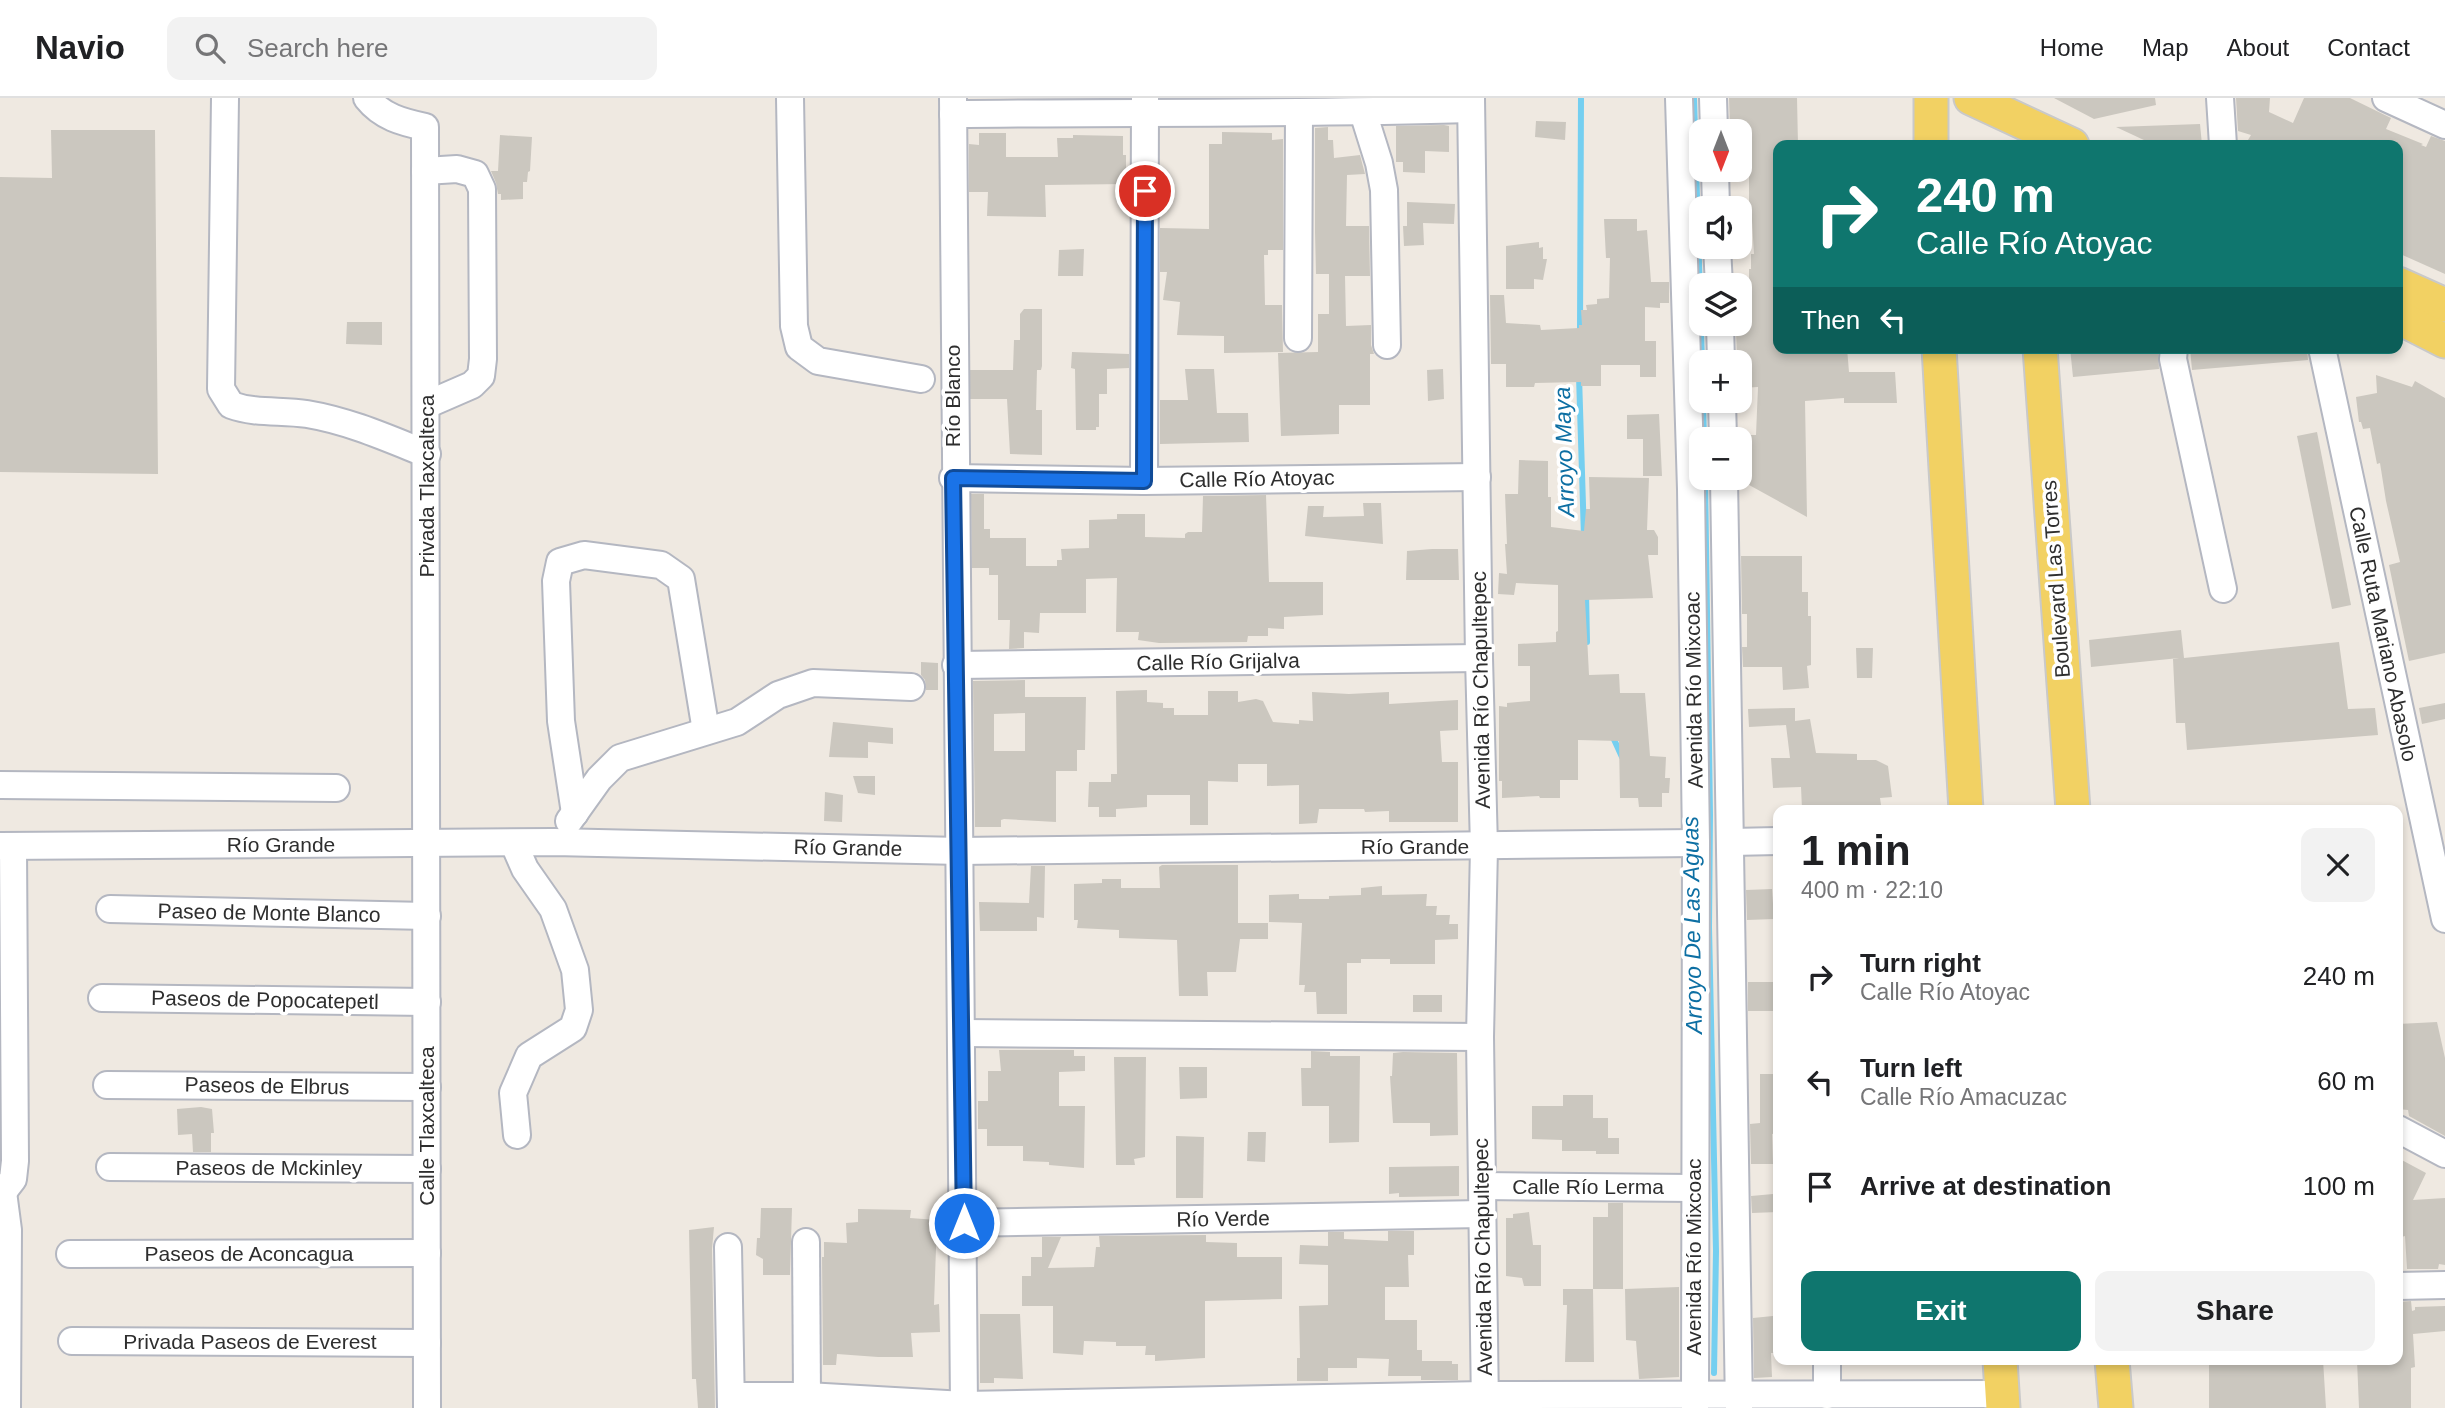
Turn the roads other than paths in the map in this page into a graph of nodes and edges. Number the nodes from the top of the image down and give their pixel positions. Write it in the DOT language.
graph roads {
  1 [pos="225,98"];
  2 [pos="367,98"];
  3 [pos="790,98"];
  4 [pos="1679,98"];
  5 [pos="1713,98"];
  6 [pos="1931,98"];
  7 [pos="1970,98"];
  8 [pos="2220,98"];
  9 [pos="2386,98"];
  10 [pos="1471,104"];
  11 [pos="1145,105"];
  12 [pos="953,106"];
  13 [pos="1363,112"];
  14 [pos="1300,113"];
  15 [pos="1714,119"];
  16 [pos="2024,122"];
  17 [pos="2445,125"];
  18 [pos="1931,140"];
  19 [pos="2062,140"];
  20 [pos="2223,140"];
  21 [pos="425,171"];
  22 [pos="2403,286"];
  23 [pos="2445,305"];
  24 [pos="2403,320"];
  25 [pos="1298,338"];
  26 [pos="2445,341"];
  27 [pos="1387,345"];
  28 [pos="1939,354"];
  29 [pos="2040,354"];
  30 [pos="2173,354"];
  31 [pos="2323,354"];
  32 [pos="921,379"];
  33 [pos="426,405"];
  34 [pos="427,454"];
  35 [pos="1477,477"];
  36 [pos="953,478"];
  37 [pos="1144,481"];
  38 [pos="1724,490"];
  39 [pos="2223,589"];
  40 [pos="1479,658"];
  41 [pos="956,665"];
  42 [pos="911,687"];
  43 [pos="706,731"];
  44 [pos="0,785"];
  45 [pos="336,788"];
  46 [pos="1966,805"];
  47 [pos="2073,805"];
  48 [pos="575,813"];
  49 [pos="1773,841"];
  50 [pos="554,842"];
  51 [pos="1731,842"];
  52 [pos="1696,843"];
  53 [pos="427,844"];
  54 [pos="514,844"];
  55 [pos="7,847"];
  56 [pos="1484,847"];
  57 [pos="960,851"];
  58 [pos="2439,858"];
  59 [pos="110,909"];
  60 [pos="427,916"];
  61 [pos="2445,919"];
  62 [pos="102,998"];
  63 [pos="427,1002"];
  64 [pos="962,1033"];
  65 [pos="1480,1037"];
  66 [pos="107,1084"];
  67 [pos="427,1087"];
  68 [pos="2403,1132"];
  69 [pos="517,1135"];
  70 [pos="2445,1154"];
  71 [pos="110,1167"];
  72 [pos="427,1169"];
  73 [pos="1482,1186"];
  74 [pos="1694,1188"];
  75 [pos="2,1192"];
  76 [pos="1482,1214"];
  77 [pos="964,1223"];
  78 [pos="806,1242"];
  79 [pos="728,1247"];
  80 [pos="427,1253"];
  81 [pos="70,1254"];
  82 [pos="2445,1285"];
  83 [pos="2403,1286"];
  84 [pos="72,1341"];
  85 [pos="427,1343"];
  86 [pos="1827,1365"];
  87 [pos="2000,1365"];
  88 [pos="2112,1365"];
  89 [pos="1827,1395"];
  90 [pos="807,1396"];
  91 [pos="1695,1401"];
  92 [pos="2003,1401"];
  93 [pos="730,1402"];
  94 [pos="1485,1402"];
  95 [pos="1739,1402"];
  96 [pos="1854,1402"];
  97 [pos="964,1407"];
  98 [pos="7,1408"];
  99 [pos="427,1408"];
  100 [pos="2116,1408"];
  1 -- 34 [label="street"];
  2 -- 21 [label="street, Privada Tlaxcalteca"];
  3 -- 32 [label="street"];
  4 -- 52 [label="street, Avenida Río Mixcoac"];
  5 -- 15 [label="street"];
  6 -- 18 [label="main road"];
  7 -- 16 [label="main road"];
  8 -- 20 [label="street"];
  9 -- 17 [label="street"];
  10 -- 13 [label="street"];
  10 -- 35 [label="street, Avenida Río Chapultepec"];
  11 -- 12 [label="street"];
  11 -- 14 [label="street"];
  11 -- 37 [label="street"];
  12 -- 36 [label="street, Río Blanco"];
  13 -- 14 [label="street"];
  13 -- 27 [label="street"];
  14 -- 25 [label="street"];
  16 -- 19 [label="main road"];
  21 -- 33 [label="street, Privada Tlaxcalteca"];
  21 -- 33 [label="street"];
  22 -- 23 [label="main road"];
  24 -- 26 [label="main road"];
  28 -- 46 [label="main road"];
  29 -- 47 [label="main road, Boulevard Las Torres"];
  30 -- 39 [label="street"];
  31 -- 58 [label="street, Calle Ruta Mariano Abasolo"];
  33 -- 34 [label="street, Privada Tlaxcalteca"];
  34 -- 53 [label="street, Privada Tlaxcalteca"];
  35 -- 37 [label="street, Calle Río Atoyac"];
  35 -- 40 [label="street, Avenida Río Chapultepec"];
  36 -- 37 [label="street, Calle Río Atoyac"];
  36 -- 41 [label="street, Río Blanco"];
  38 -- 51 [label="street, Avenida Río Mixcoac"];
  40 -- 41 [label="street, Calle Río Grijalva"];
  40 -- 56 [label="street, Avenida Río Chapultepec"];
  41 -- 57 [label="street, Río Blanco"];
  42 -- 43 [label="street"];
  43 -- 48 [label="street"];
  43 -- 48 [label="street"];
  44 -- 45 [label="street"];
  48 -- 50 [label="street"];
  49 -- 51 [label="street"];
  50 -- 54 [label="street, Río Grande"];
  50 -- 57 [label="street, Río Grande"];
  51 -- 95 [label="street, Avenida Río Mixcoac"];
  52 -- 56 [label="street, Río Grande"];
  52 -- 74 [label="street, Avenida Río Mixcoac"];
  53 -- 54 [label="street, Río Grande"];
  53 -- 55 [label="street, Río Grande"];
  53 -- 60 [label="street, Calle Tlaxcalteca"];
  54 -- 69 [label="street"];
  55 -- 75 [label="street"];
  56 -- 57 [label="street, Río Grande"];
  56 -- 65 [label="street, Avenida Río Chapultepec"];
  57 -- 64 [label="street, Río Blanco"];
  58 -- 61 [label="street, Calle Ruta Mariano Abasolo"];
  59 -- 60 [label="street, Paseo de Monte Blanco"];
  60 -- 63 [label="street, Calle Tlaxcalteca"];
  62 -- 63 [label="street, Paseos de Popocatepetl"];
  63 -- 67 [label="street, Calle Tlaxcalteca"];
  64 -- 65 [label="street"];
  64 -- 77 [label="street, Río Blanco"];
  65 -- 73 [label="street, Avenida Río Chapultepec"];
  66 -- 67 [label="street, Paseos de Elbrus"];
  67 -- 72 [label="street, Calle Tlaxcalteca"];
  68 -- 70 [label="street"];
  71 -- 72 [label="street, Paseos de Mckinley"];
  72 -- 80 [label="street, Calle Tlaxcalteca"];
  73 -- 74 [label="street, Calle Río Lerma"];
  73 -- 76 [label="street, Avenida Río Chapultepec"];
  74 -- 91 [label="street, Avenida Río Mixcoac"];
  75 -- 98 [label="street"];
  76 -- 77 [label="street, Río Verde"];
  76 -- 94 [label="street, Avenida Río Chapultepec"];
  77 -- 97 [label="street, Río Blanco"];
  78 -- 90 [label="street"];
  79 -- 93 [label="street"];
  80 -- 81 [label="street, Paseos de Aconcagua"];
  80 -- 85 [label="street, Calle Tlaxcalteca"];
  82 -- 83 [label="street"];
  84 -- 85 [label="street, Privada Paseos de Everest"];
  85 -- 99 [label="street, Calle Tlaxcalteca"];
  86 -- 89 [label="street"];
  87 -- 92 [label="main road"];
  88 -- 100 [label="main road"];
  89 -- 95 [label="street"];
  89 -- 96 [label="street"];
  90 -- 93 [label="street"];
  90 -- 97 [label="street"];
  91 -- 94 [label="street"];
  91 -- 95 [label="street"];
  92 -- 96 [label="street"];
  94 -- 97 [label="street"];
}
